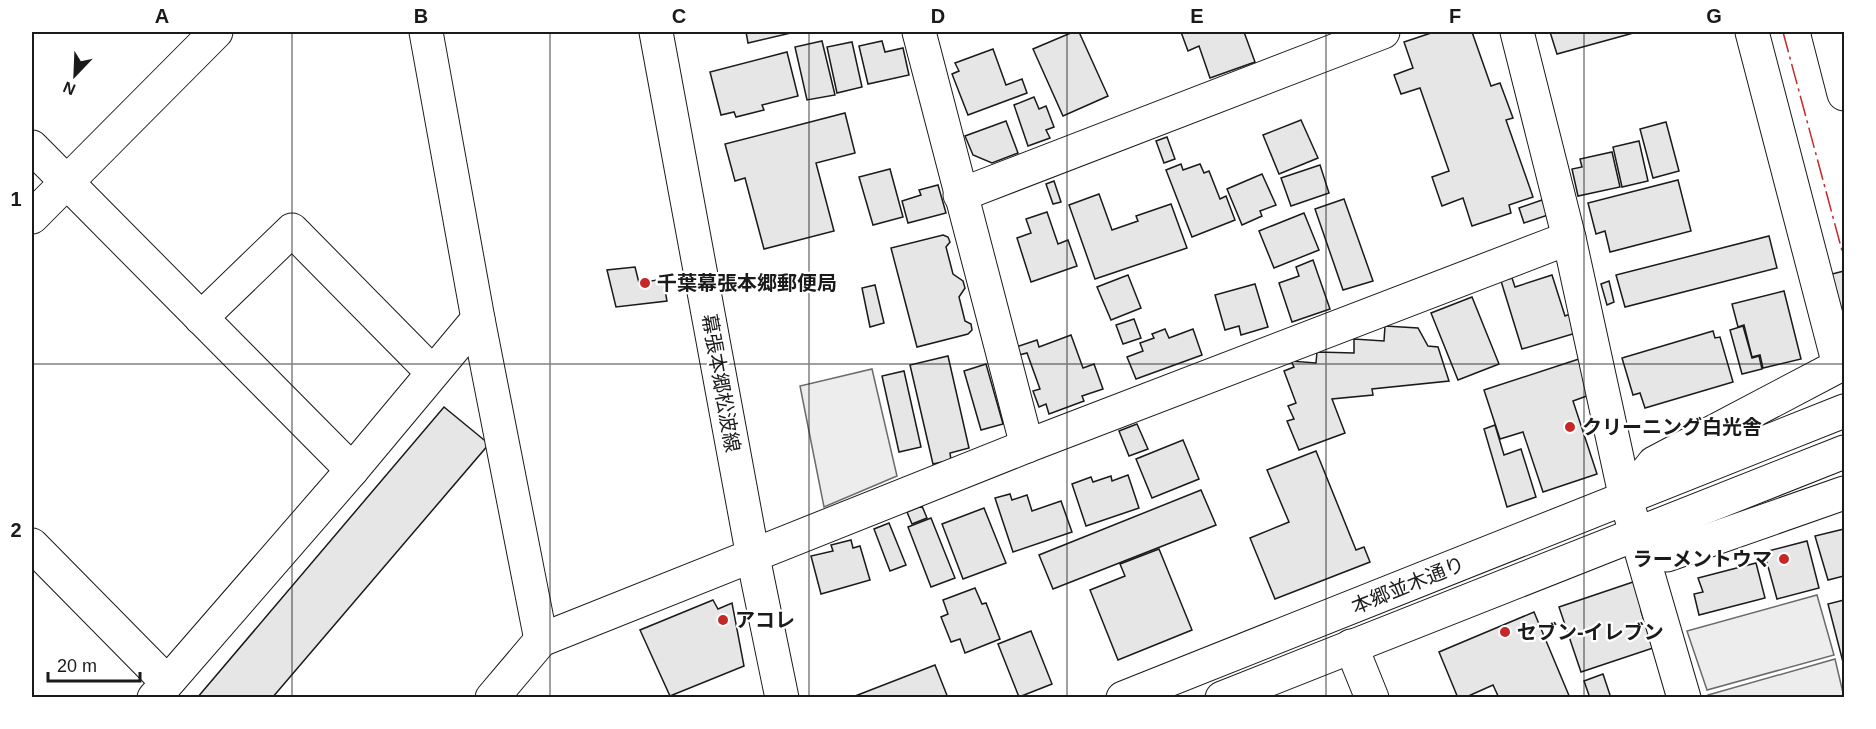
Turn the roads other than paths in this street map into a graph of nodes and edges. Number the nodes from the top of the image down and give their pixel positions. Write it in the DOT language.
graph roads {
  1 [pos="426,32"];
  2 [pos="656,32"];
  3 [pos="919,32"];
  4 [pos="1383,32"];
  5 [pos="1517,32"];
  6 [pos="1752,32"];
  7 [pos="1828,32"];
  8 [pos="199,37"];
  9 [pos="1845,94"];
  10 [pos="32,147"];
  11 [pos="67,182"];
  12 [pos="960,195"];
  13 [pos="32,218"];
  14 [pos="1569,238"];
  15 [pos="201,318"];
  16 [pos="478,319"];
  17 [pos="1842,364"];
  18 [pos="432,372"];
  19 [pos="1845,411"];
  20 [pos="1027,446"];
  21 [pos="1845,452"];
  22 [pos="352,470"];
  23 [pos="1845,493"];
  24 [pos="1626,499"];
  25 [pos="1637,534"];
  26 [pos="32,545"];
  27 [pos="753,556"];
  28 [pos="541,640"];
  29 [pos="1351,646"];
  30 [pos="161,690"];
  31 [pos="492,698"];
  32 [pos="782,698"];
  33 [pos="1123,698"];
  34 [pos="1222,698"];
  35 [pos="1372,698"];
  36 [pos="1684,698"];
  1 -- 16 [label="street"];
  2 -- 27 [label="street, 幕張本郷松波線"];
  3 -- 12 [label="street"];
  4 -- 12 [label="street"];
  5 -- 14 [label="street"];
  6 -- 17 [label="street"];
  7 -- 9 [label="street"];
  8 -- 11 [label="street"];
  10 -- 11 [label="street"];
  11 -- 13 [label="street"];
  11 -- 15 [label="street"];
  12 -- 20 [label="street"];
  14 -- 20 [label="street"];
  14 -- 24 [label="street"];
  15 -- 18 [label="street"];
  15 -- 22 [label="street"];
  16 -- 18 [label="street"];
  16 -- 28 [label="street"];
  17 -- 24 [label="street"];
  18 -- 22 [label="street"];
  19 -- 24 [label="street, 本郷並木通り"];
  20 -- 27 [label="street"];
  21 -- 25 [label="street, 本郷並木通り"];
  22 -- 30 [label="street"];
  23 -- 25 [label="street"];
  24 -- 25 [label="street"];
  24 -- 33 [label="street, 本郷並木通り"];
  25 -- 29 [label="street, 本郷並木通り"];
  25 -- 36 [label="street"];
  26 -- 30 [label="street"];
  27 -- 28 [label="street"];
  27 -- 32 [label="street, 幕張本郷松波線"];
  28 -- 31 [label="street"];
  29 -- 34 [label="street, 本郷並木通り"];
  29 -- 35 [label="street"];
}
